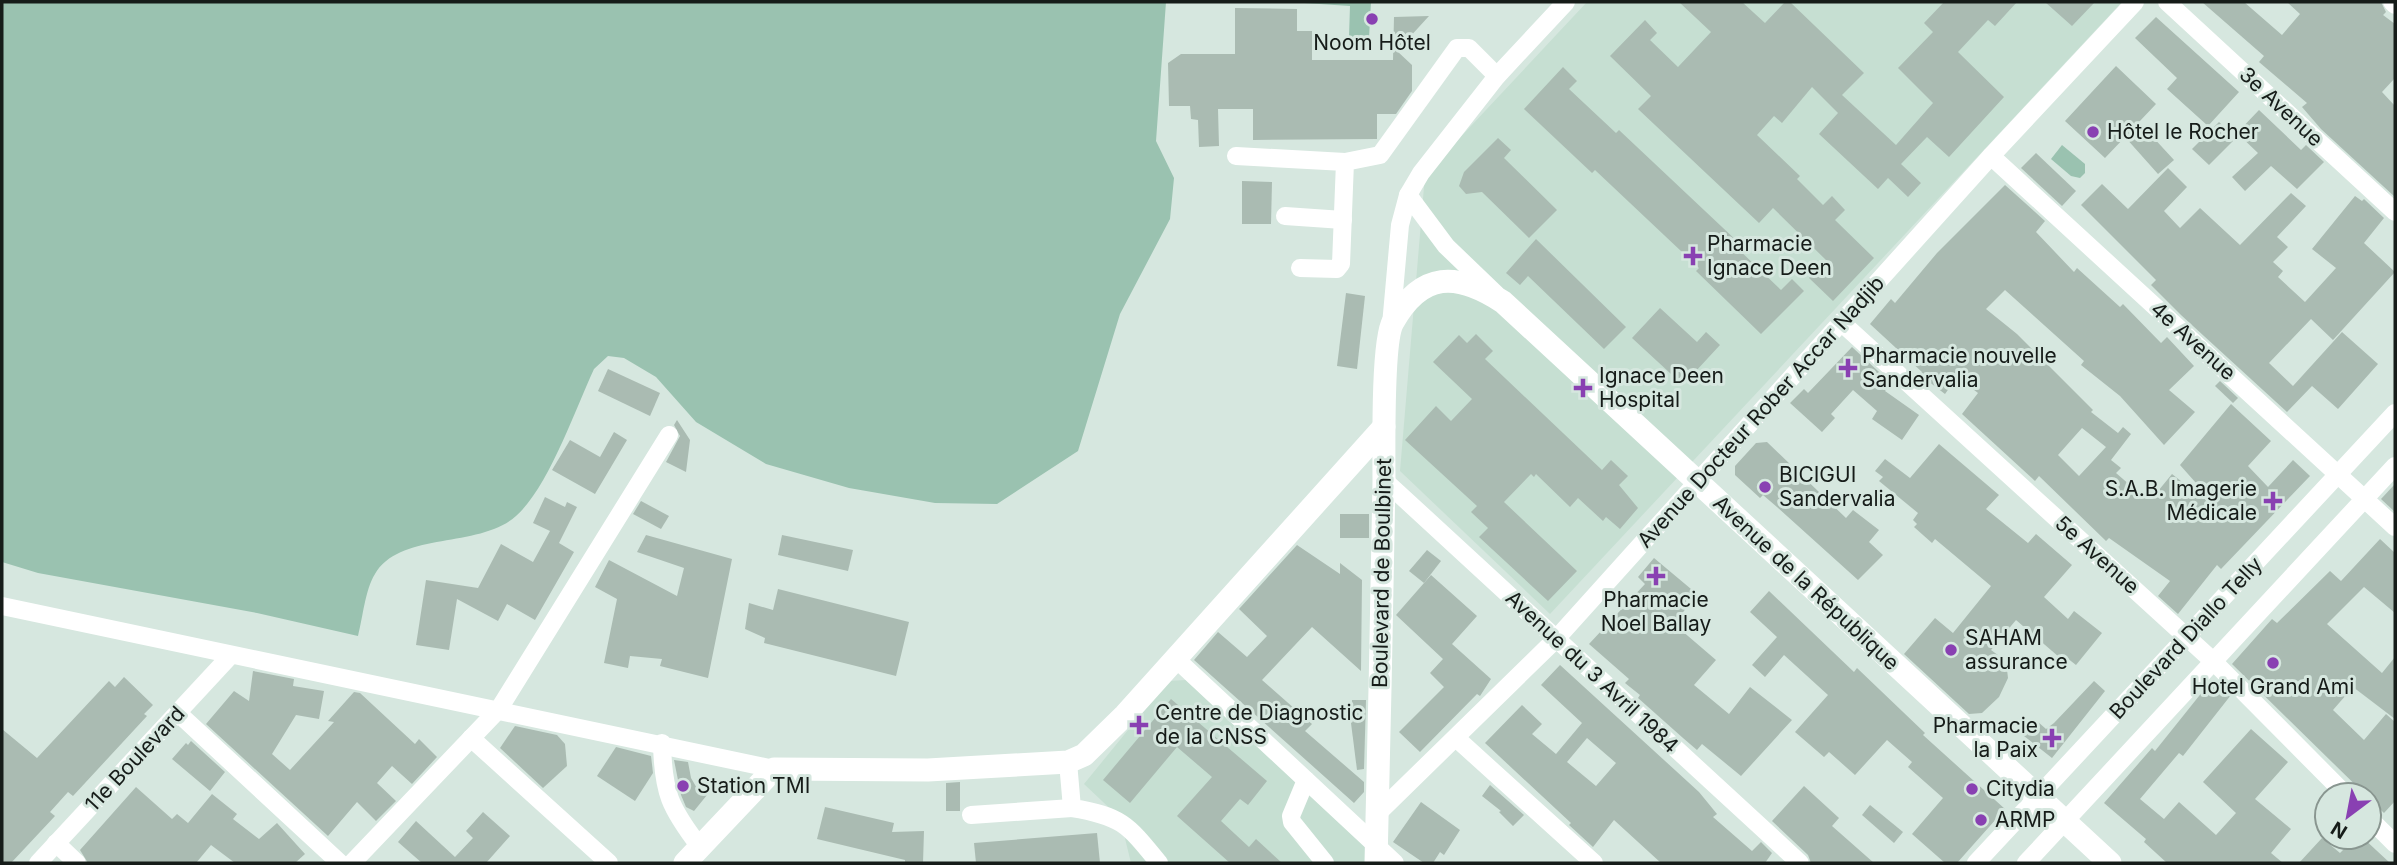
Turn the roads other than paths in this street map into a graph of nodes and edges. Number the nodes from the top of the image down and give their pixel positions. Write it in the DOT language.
graph roads {
  1 [pos="1566,2"];
  2 [pos="2135,2"];
  3 [pos="2167,2"];
  4 [pos="1497,76"];
  5 [pos="1236,156"];
  6 [pos="1991,156"];
  7 [pos="1345,162"];
  8 [pos="1408,195"];
  9 [pos="2395,212"];
  10 [pos="1285,216"];
  11 [pos="1343,220"];
  12 [pos="1300,268"];
  13 [pos="1503,302"];
  14 [pos="1841,322"];
  15 [pos="1391,325"];
  16 [pos="2395,413"];
  17 [pos="1384,427"];
  18 [pos="669,435"];
  19 [pos="2395,466"];
  20 [pos="2339,474"];
  21 [pos="1384,480"];
  22 [pos="1698,484"];
  23 [pos="2365,498"];
  24 [pos="2395,527"];
  25 [pos="2,606"];
  26 [pos="2187,638"];
  27 [pos="1556,639"];
  28 [pos="231,655"];
  29 [pos="1175,658"];
  30 [pos="2213,661"];
  31 [pos="499,709"];
  32 [pos="178,713"];
  33 [pos="471,737"];
  34 [pos="1456,738"];
  35 [pos="662,743"];
  36 [pos="1068,762"];
  37 [pos="774,769"];
  38 [pos="1306,780"];
  39 [pos="2332,781"];
  40 [pos="2038,796"];
  41 [pos="1072,808"];
  42 [pos="1377,814"];
  43 [pos="971,815"];
  44 [pos="2066,822"];
  45 [pos="57,843"];
  46 [pos="693,855"];
  47 [pos="1377,855"];
  48 [pos="38,863"];
  49 [pos="77,863"];
  50 [pos="340,863"];
  51 [pos="352,863"];
  52 [pos="609,863"];
  53 [pos="1159,863"];
  54 [pos="1325,863"];
  55 [pos="1395,863"];
  56 [pos="1594,863"];
  57 [pos="1800,863"];
  58 [pos="1976,863"];
  59 [pos="2026,863"];
  60 [pos="2110,863"];
  1 -- 4 [label="street"];
  2 -- 6 [label="street, Avenue Docteur Rober Accar Nadjib"];
  3 -- 9 [label="street, 3e Avenue"];
  4 -- 7 [label="street"];
  4 -- 8 [label="street"];
  5 -- 7 [label="street"];
  6 -- 14 [label="street, Avenue Docteur Rober Accar Nadjib"];
  6 -- 20 [label="street, 4e Avenue"];
  7 -- 11 [label="street"];
  8 -- 13 [label="street, Avenue de la République"];
  8 -- 15 [label="street"];
  10 -- 11 [label="street"];
  11 -- 12 [label="street"];
  13 -- 15 [label="main road, Avenue de la République"];
  13 -- 22 [label="main road, Avenue de la République"];
  14 -- 22 [label="street, Avenue Docteur Rober Accar Nadjib"];
  14 -- 26 [label="street, 5e Avenue"];
  15 -- 17 [label="main road, Boulevard de Boulbinet"];
  16 -- 20 [label="street, Boulevard Diallo Telly"];
  17 -- 21 [label="main road, Boulevard de Boulbinet"];
  17 -- 29 [label="main road"];
  18 -- 31 [label="street"];
  19 -- 23 [label="street, Boulevard Diallo Telly"];
  20 -- 23 [label="street, 4e Avenue"];
  20 -- 26 [label="street, Boulevard Diallo Telly"];
  21 -- 27 [label="street, Avenue du 3 Avril 1984"];
  21 -- 42 [label="main road, Boulevard de Boulbinet"];
  22 -- 27 [label="street, Avenue Docteur Rober Accar Nadjib"];
  22 -- 40 [label="main road, Avenue de la République"];
  23 -- 24 [label="street, 4e Avenue"];
  23 -- 30 [label="street, Boulevard Diallo Telly"];
  25 -- 28 [label="street"];
  26 -- 30 [label="street, 5e Avenue"];
  26 -- 40 [label="street, Boulevard Diallo Telly"];
  27 -- 34 [label="street, Avenue Docteur Rober Accar Nadjib"];
  27 -- 57 [label="street, Avenue du 3 Avril 1984"];
  28 -- 31 [label="street"];
  28 -- 32 [label="street, 11e Boulevard"];
  29 -- 36 [label="main road"];
  29 -- 38 [label="street"];
  30 -- 39 [label="street, 5e Avenue"];
  30 -- 44 [label="street, Boulevard Diallo Telly"];
  31 -- 33 [label="street"];
  31 -- 35 [label="street"];
  32 -- 45 [label="street, 11e Boulevard"];
  32 -- 50 [label="street"];
  33 -- 51 [label="street"];
  33 -- 52 [label="street"];
  34 -- 42 [label="street, Avenue Docteur Rober Accar Nadjib"];
  34 -- 56 [label="street"];
  35 -- 37 [label="street"];
  35 -- 46 [label="street"];
  36 -- 37 [label="main road"];
  36 -- 41 [label="street"];
  37 -- 46 [label="main road"];
  38 -- 47 [label="street"];
  38 -- 54 [label="street"];
  40 -- 44 [label="main road, Avenue de la République"];
  40 -- 58 [label="street, Boulevard Diallo Telly"];
  41 -- 43 [label="street"];
  41 -- 53 [label="street"];
  42 -- 47 [label="main road, Boulevard de Boulbinet"];
  44 -- 59 [label="street, Boulevard Diallo Telly"];
  44 -- 60 [label="main road, Avenue de la République"];
  45 -- 48 [label="street, 11e Boulevard"];
  45 -- 49 [label="street"];
  47 -- 55 [label="street"];
}
